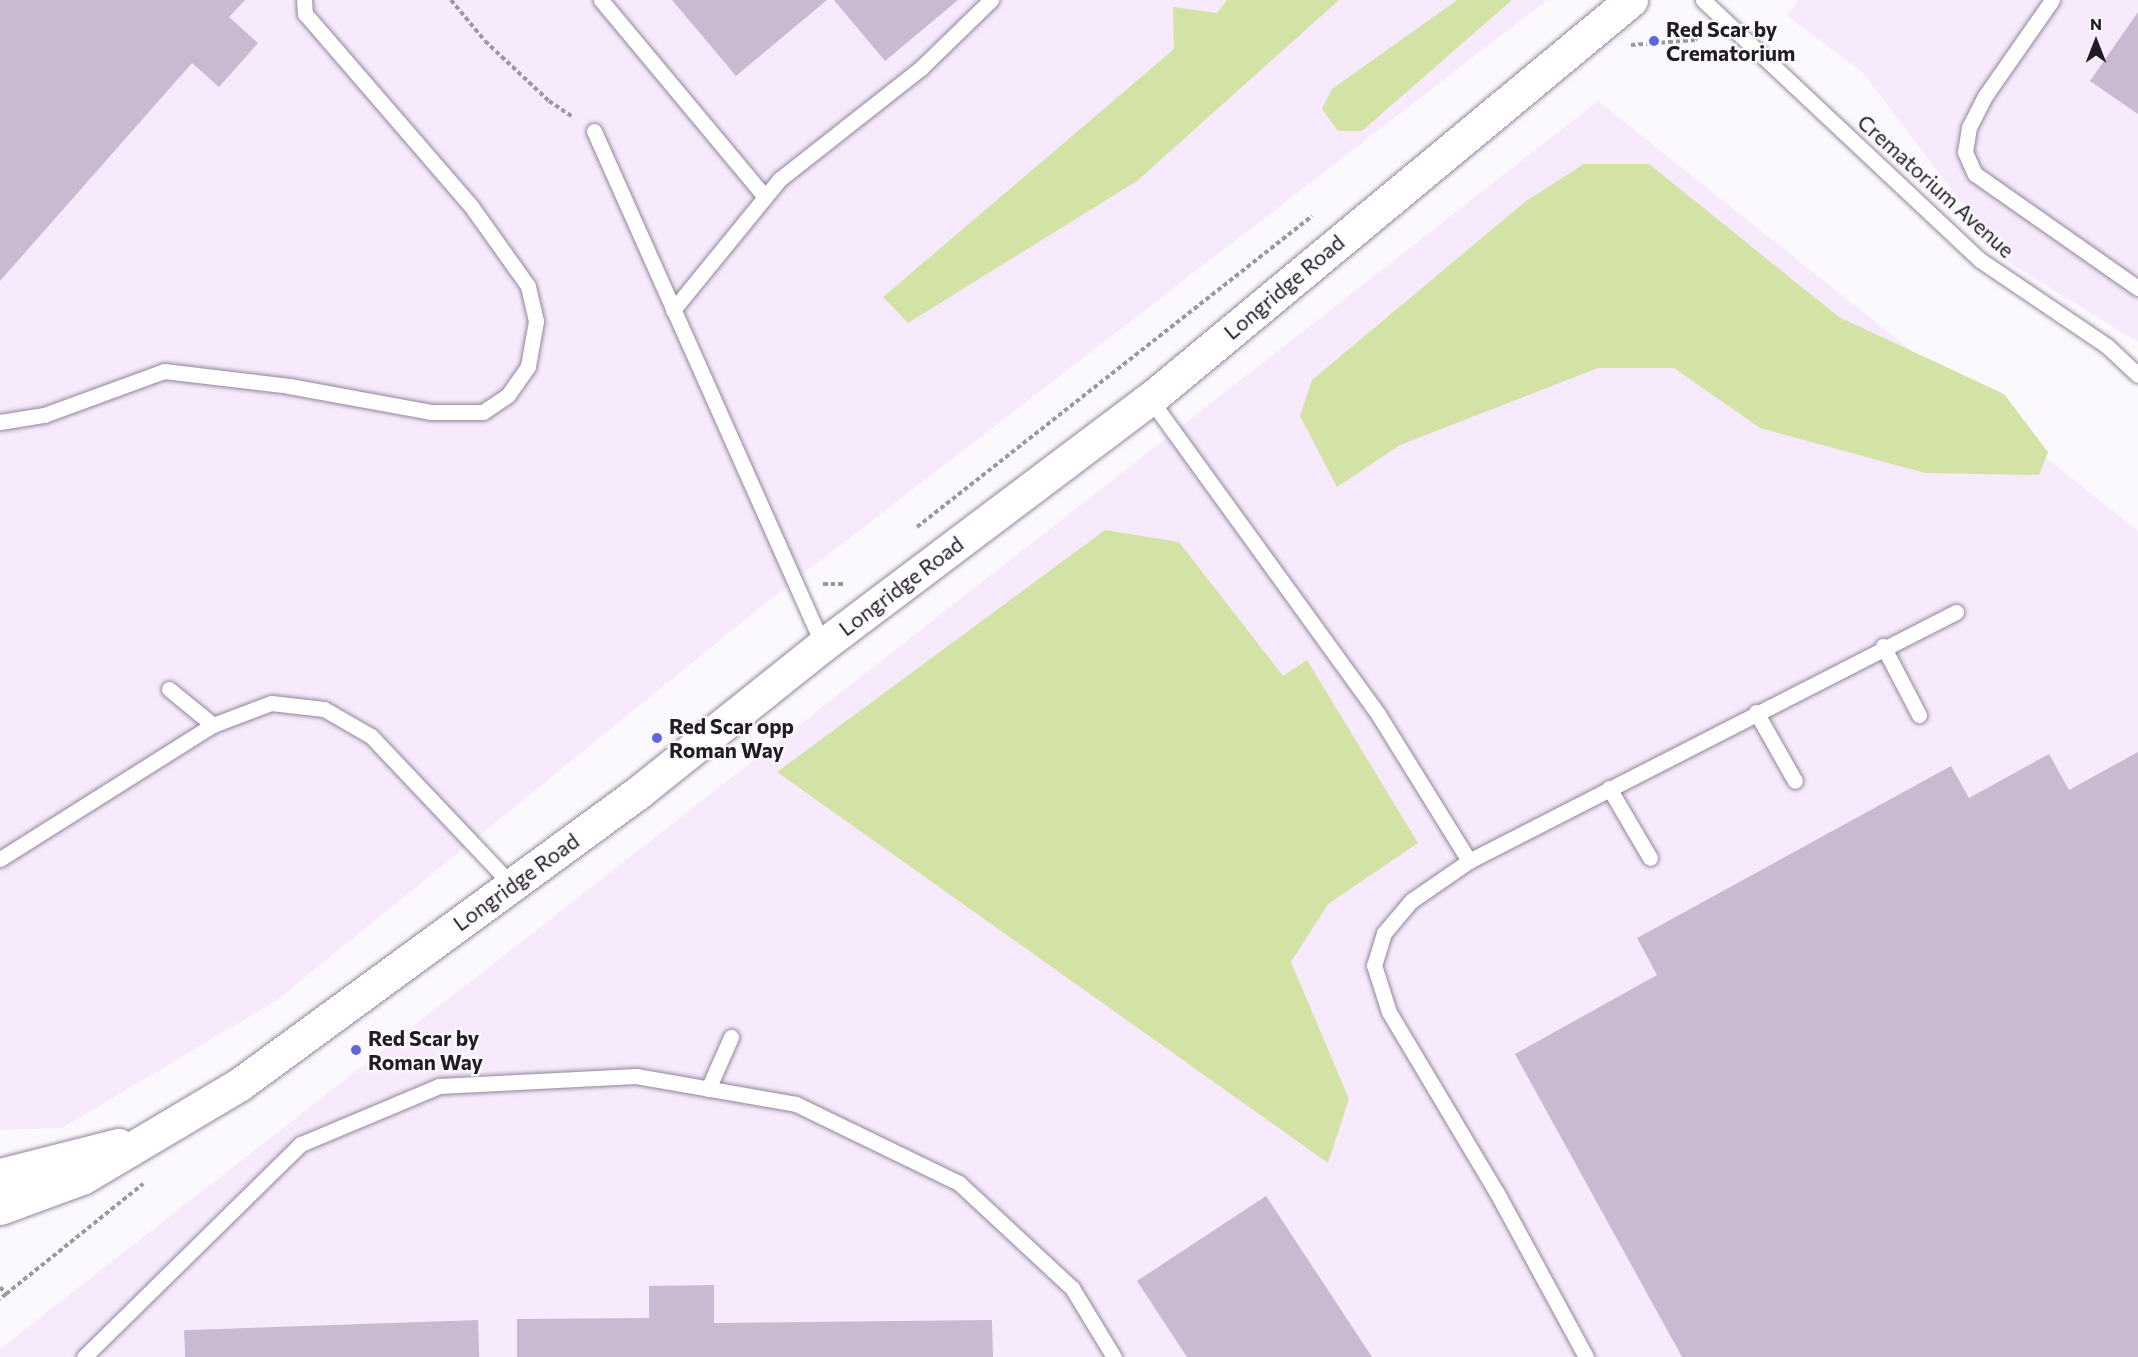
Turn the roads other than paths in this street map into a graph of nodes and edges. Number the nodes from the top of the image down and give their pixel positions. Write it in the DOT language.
graph roads {
  1 [pos="304,0"];
  2 [pos="601,0"];
  3 [pos="991,0"];
  4 [pos="1631,0"];
  5 [pos="1703,0"];
  6 [pos="2052,0"];
  7 [pos="594,131"];
  8 [pos="765,197"];
  9 [pos="2138,288"];
  10 [pos="673,310"];
  11 [pos="2138,375"];
  12 [pos="1150,399"];
  13 [pos="0,422"];
  14 [pos="1956,612"];
  15 [pos="823,645"];
  16 [pos="1883,646"];
  17 [pos="169,689"];
  18 [pos="1756,712"];
  19 [pos="1919,716"];
  20 [pos="213,725"];
  21 [pos="1795,782"];
  22 [pos="1609,788"];
  23 [pos="1650,858"];
  24 [pos="0,859"];
  25 [pos="1469,861"];
  26 [pos="512,885"];
  27 [pos="731,1037"];
  28 [pos="708,1089"];
  29 [pos="146,1138"];
  30 [pos="0,1175"];
  31 [pos="0,1208"];
  32 [pos="84,1357"];
  33 [pos="1114,1357"];
  34 [pos="1586,1357"];
  1 -- 13 [label="lane"];
  2 -- 8 [label="lane"];
  3 -- 8 [label="lane"];
  4 -- 12 [label="main road, Longridge Road"];
  5 -- 11 [label="lane, Crematorium Avenue"];
  6 -- 9 [label="lane"];
  7 -- 10 [label="lane"];
  8 -- 10 [label="lane"];
  10 -- 15 [label="lane"];
  12 -- 15 [label="main road, Longridge Road"];
  12 -- 25 [label="lane"];
  14 -- 16 [label="lane"];
  15 -- 26 [label="main road, Longridge Road"];
  16 -- 18 [label="lane"];
  16 -- 19 [label="lane"];
  17 -- 20 [label="lane"];
  18 -- 21 [label="lane"];
  18 -- 22 [label="lane"];
  20 -- 24 [label="lane"];
  20 -- 26 [label="lane"];
  22 -- 23 [label="lane"];
  22 -- 25 [label="lane"];
  25 -- 34 [label="lane"];
  26 -- 29 [label="main road, Longridge Road"];
  27 -- 28 [label="lane"];
  28 -- 32 [label="lane"];
  28 -- 33 [label="lane"];
  29 -- 30 [label="main road, Longridge Road"];
  29 -- 31 [label="main road, Longridge Road"];
}
